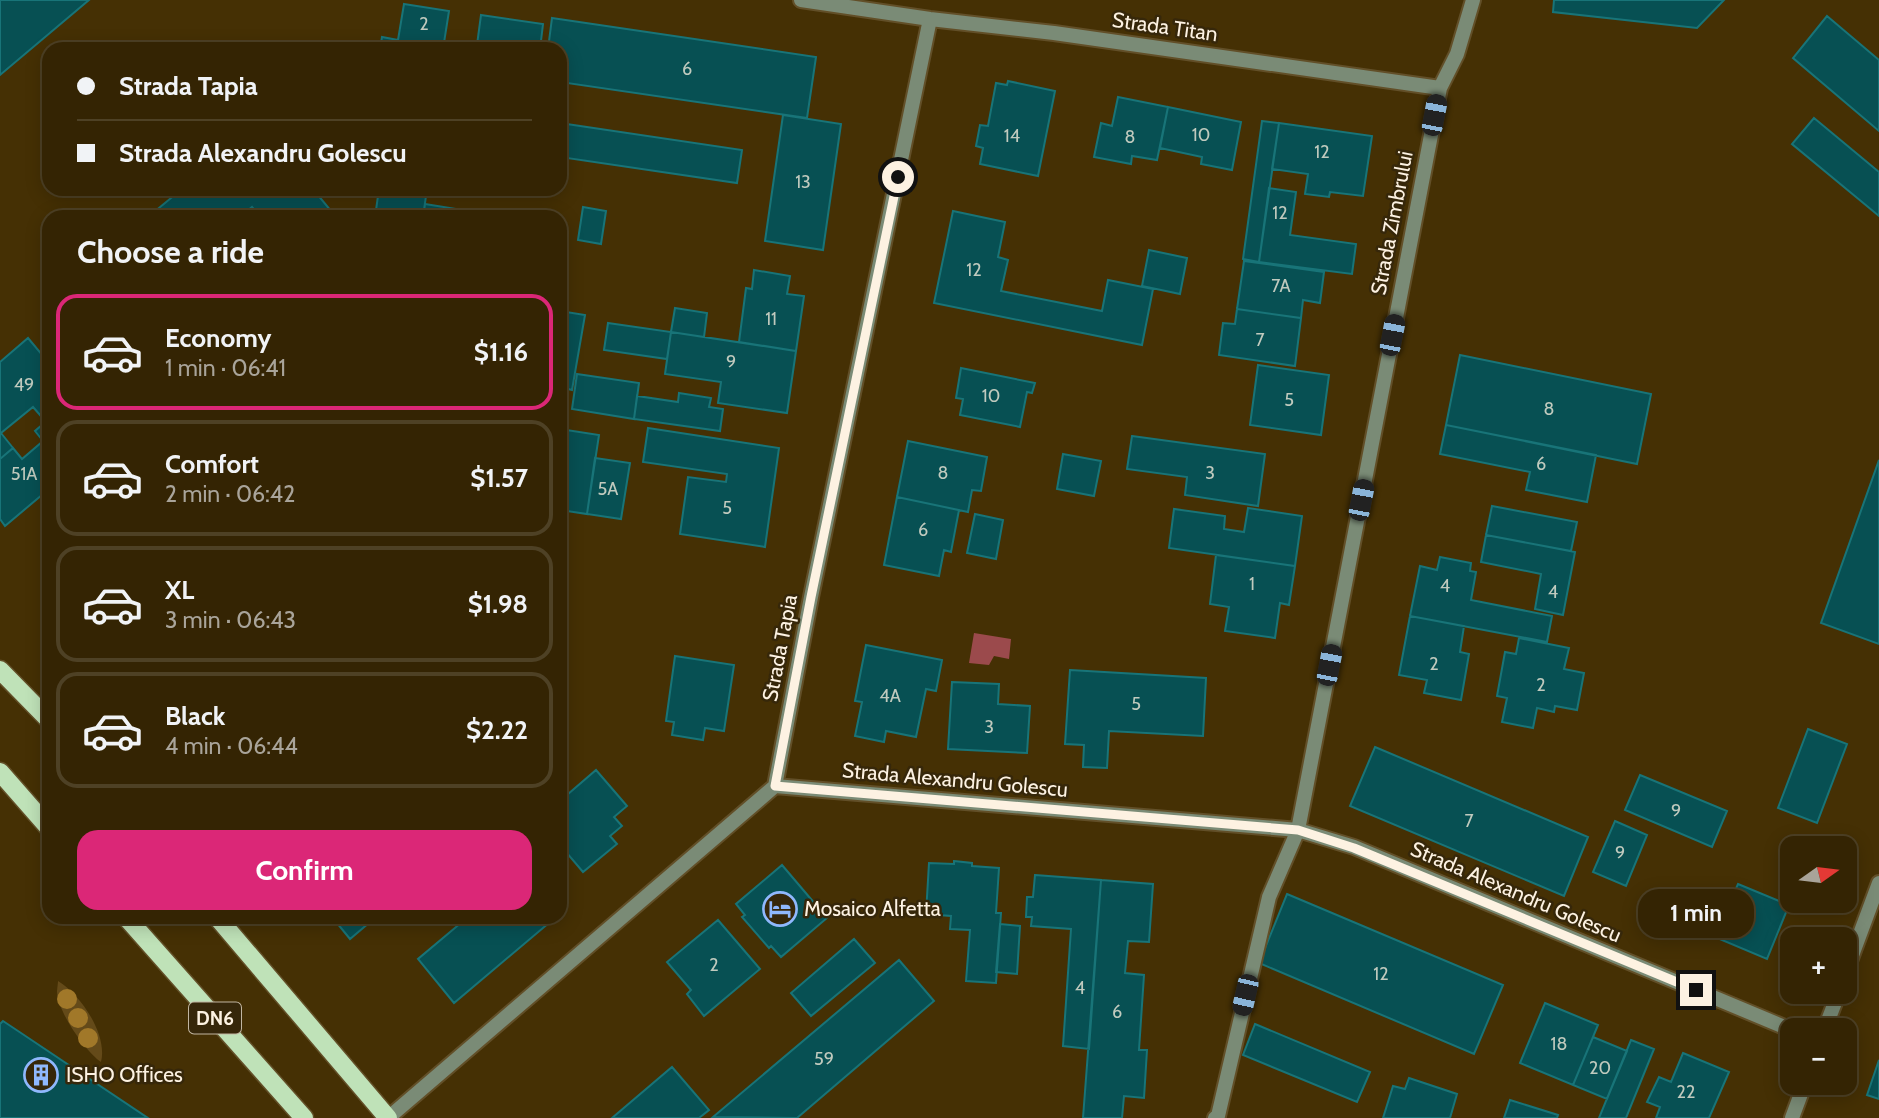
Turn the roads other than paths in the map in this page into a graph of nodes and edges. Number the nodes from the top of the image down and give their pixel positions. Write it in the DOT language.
graph roads {
  1 [pos="801,0"];
  2 [pos="1473,0"];
  3 [pos="930,19"];
  4 [pos="1440,88"];
  5 [pos="1,673"];
  6 [pos="42,713"];
  7 [pos="0,772"];
  8 [pos="775,786"];
  9 [pos="42,820"];
  10 [pos="1298,830"];
  11 [pos="1879,883"];
  12 [pos="132,924"];
  13 [pos="222,924"];
  14 [pos="1857,942"];
  15 [pos="1780,1025"];
  16 [pos="1801,1095"];
  17 [pos="304,1118"];
  18 [pos="388,1118"];
  19 [pos="1215,1118"];
  20 [pos="1792,1118"];
  1 -- 3 [label="street, Strada Titan"];
  2 -- 4 [label="street, Strada Zimbrului"];
  3 -- 4 [label="street, Strada Titan"];
  3 -- 8 [label="street, Strada Tapia"];
  4 -- 10 [label="street, Strada Zimbrului"];
  5 -- 6 [label="main road"];
  7 -- 9 [label="main road"];
  8 -- 10 [label="street, Strada Alexandru Golescu"];
  8 -- 18 [label="street"];
  10 -- 15 [label="street, Strada Alexandru Golescu"];
  10 -- 19 [label="street"];
  11 -- 14 [label="street"];
  12 -- 17 [label="main road, DN6"];
  13 -- 18 [label="main road"];
  16 -- 20 [label="street"];
}
